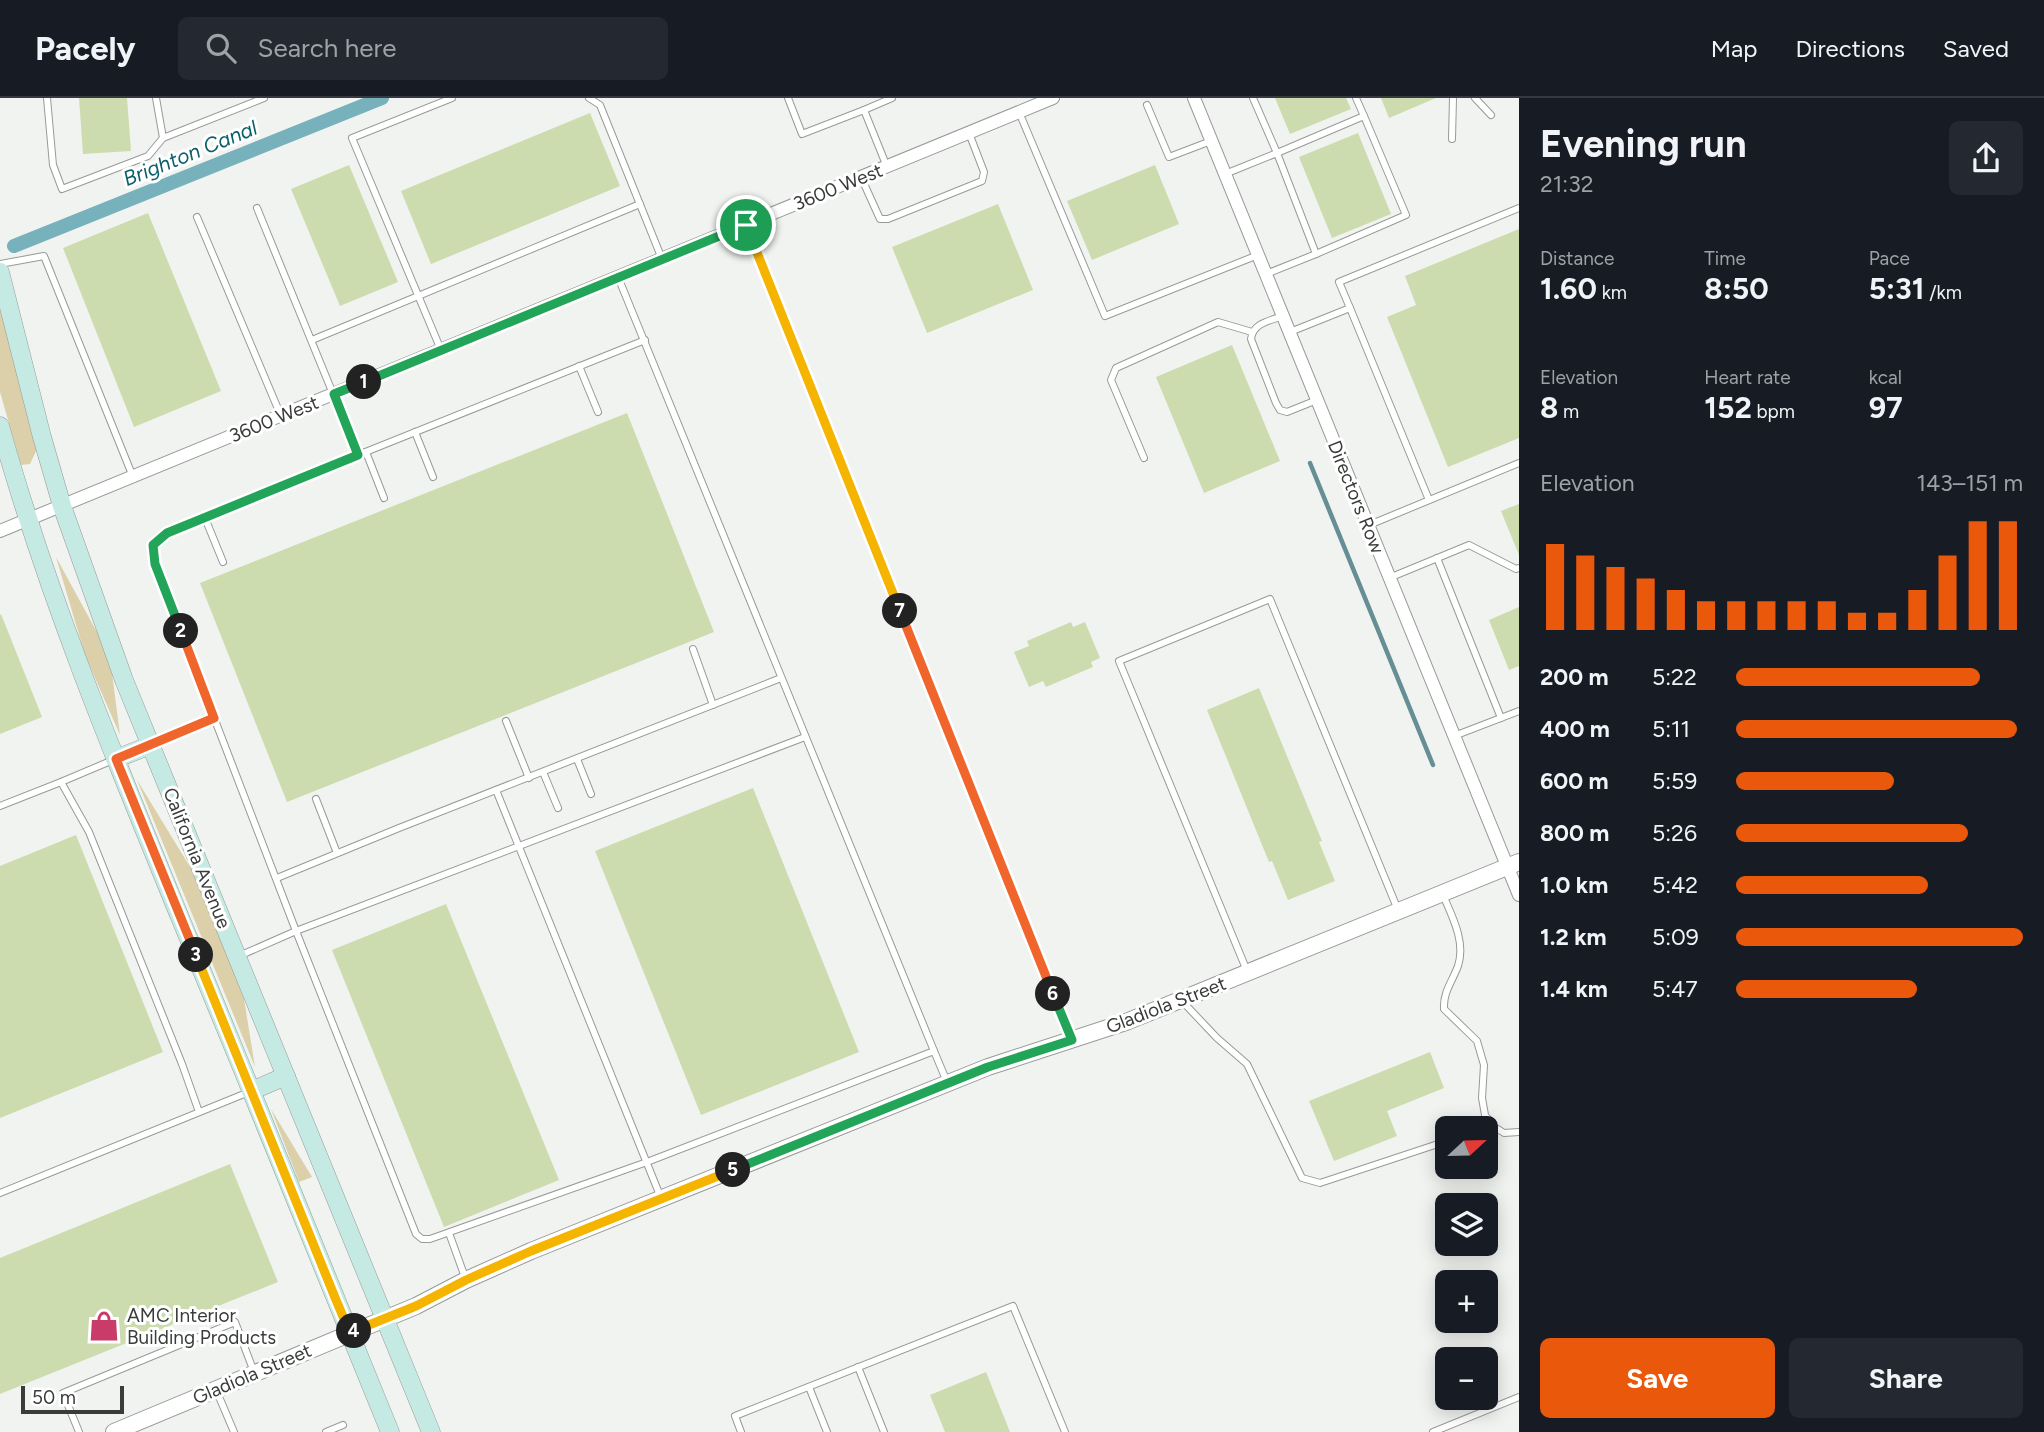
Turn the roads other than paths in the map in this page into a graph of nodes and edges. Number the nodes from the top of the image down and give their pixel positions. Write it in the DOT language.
graph roads {
  1 [pos="47,98"];
  2 [pos="156,98"];
  3 [pos="264,98"];
  4 [pos="452,98"];
  5 [pos="589,98"];
  6 [pos="788,98"];
  7 [pos="892,98"];
  8 [pos="1054,98"];
  9 [pos="1194,98"];
  10 [pos="1253,98"];
  11 [pos="1356,98"];
  12 [pos="1453,98"];
  13 [pos="1475,98"];
  14 [pos="1147,105"];
  15 [pos="864,110"];
  16 [pos="1019,112"];
  17 [pos="1490,115"];
  18 [pos="1363,116"];
  19 [pos="969,133"];
  20 [pos="163,138"];
  21 [pos="1452,139"];
  22 [pos="1211,141"];
  23 [pos="1277,153"];
  24 [pos="887,167"];
  25 [pos="1225,174"];
  26 [pos="860,177"];
  27 [pos="640,205"];
  28 [pos="257,208"];
  29 [pos="1519,208"];
  30 [pos="197,217"];
  31 [pos="746,225"];
  32 [pos="1315,254"];
  33 [pos="1258,255"];
  34 [pos="662,259"];
  35 [pos="0,264"];
  36 [pos="0,272"];
  37 [pos="1266,274"];
  38 [pos="618,277"];
  39 [pos="419,298"];
  40 [pos="1350,308"];
  41 [pos="1283,316"];
  42 [pos="1252,332"];
  43 [pos="1290,332"];
  44 [pos="312,340"];
  45 [pos="645,340"];
  46 [pos="441,350"];
  47 [pos="579,366"];
  48 [pos="334,394"];
  49 [pos="1317,400"];
  50 [pos="598,411"];
  51 [pos="281,416"];
  52 [pos="0,426"];
  53 [pos="415,432"];
  54 [pos="362,453"];
  55 [pos="1144,458"];
  56 [pos="1519,463"];
  57 [pos="133,477"];
  58 [pos="433,477"];
  59 [pos="384,498"];
  60 [pos="1429,500"];
  61 [pos="62,506"];
  62 [pos="205,518"];
  63 [pos="27,520"];
  64 [pos="1368,526"];
  65 [pos="0,531"];
  66 [pos="1437,558"];
  67 [pos="222,562"];
  68 [pos="1519,568"];
  69 [pos="1389,578"];
  70 [pos="693,649"];
  71 [pos="781,678"];
  72 [pos="713,705"];
  73 [pos="1519,711"];
  74 [pos="214,718"];
  75 [pos="1502,718"];
  76 [pos="506,721"];
  77 [pos="1454,736"];
  78 [pos="805,737"];
  79 [pos="151,746"];
  80 [pos="116,759"];
  81 [pos="577,759"];
  82 [pos="543,772"];
  83 [pos="529,778"];
  84 [pos="61,782"];
  85 [pos="496,790"];
  86 [pos="591,794"];
  87 [pos="316,799"];
  88 [pos="0,806"];
  89 [pos="558,808"];
  90 [pos="519,846"];
  91 [pos="337,853"];
  92 [pos="1513,864"];
  93 [pos="277,878"];
  94 [pos="1443,893"];
  95 [pos="1519,895"];
  96 [pos="1398,911"];
  97 [pos="296,931"];
  98 [pos="237,957"];
  99 [pos="1247,973"];
  100 [pos="1181,1000"];
  101 [pos="1072,1040"];
  102 [pos="934,1051"];
  103 [pos="286,1076"];
  104 [pos="947,1084"];
  105 [pos="251,1091"];
  106 [pos="199,1112"];
  107 [pos="1486,1116"];
  108 [pos="1498,1129"];
  109 [pos="1519,1132"];
  110 [pos="1435,1145"];
  111 [pos="648,1162"];
  112 [pos="0,1193"];
  113 [pos="661,1199"];
  114 [pos="449,1233"];
  115 [pos="466,1280"];
  116 [pos="384,1318"];
  117 [pos="350,1333"];
  118 [pos="858,1367"];
  119 [pos="255,1373"];
  120 [pos="810,1387"];
  121 [pos="216,1389"];
  122 [pos="1519,1397"];
  123 [pos="343,1425"];
  124 [pos="79,1432"];
  125 [pos="114,1432"];
  126 [pos="234,1432"];
  127 [pos="326,1432"];
  128 [pos="390,1432"];
  129 [pos="431,1432"];
  130 [pos="741,1432"];
  131 [pos="827,1432"];
  132 [pos="884,1432"];
  133 [pos="1065,1432"];
  134 [pos="1433,1432"];
  1 -- 20 [label="lane"];
  2 -- 20 [label="lane"];
  3 -- 20 [label="lane"];
  4 -- 39 [label="lane"];
  5 -- 27 [label="lane"];
  6 -- 15 [label="lane"];
  7 -- 15 [label="lane"];
  8 -- 16 [label="street, 3600 West"];
  9 -- 22 [label="street, Directors Row"];
  10 -- 23 [label="lane"];
  11 -- 18 [label="lane"];
  12 -- 21 [label="lane"];
  13 -- 17 [label="lane"];
  14 -- 22 [label="lane"];
  15 -- 24 [label="lane"];
  16 -- 19 [label="street, 3600 West"];
  16 -- 33 [label="lane"];
  18 -- 23 [label="lane"];
  18 -- 32 [label="lane"];
  19 -- 24 [label="street, 3600 West"];
  19 -- 26 [label="lane"];
  22 -- 25 [label="street, Directors Row"];
  23 -- 25 [label="lane"];
  23 -- 32 [label="lane"];
  24 -- 26 [label="street, 3600 West"];
  25 -- 33 [label="street, Directors Row"];
  26 -- 31 [label="street, 3600 West"];
  27 -- 34 [label="lane"];
  27 -- 39 [label="lane"];
  28 -- 44 [label="lane"];
  29 -- 40 [label="lane"];
  30 -- 51 [label="lane"];
  31 -- 34 [label="street, 3600 West"];
  31 -- 101 [label="lane"];
  32 -- 37 [label="lane"];
  33 -- 37 [label="street, Directors Row"];
  34 -- 38 [label="street, 3600 West"];
  35 -- 57 [label="lane"];
  36 -- 61 [label="main road, California Avenue"];
  37 -- 41 [label="street, Directors Row"];
  38 -- 45 [label="lane"];
  38 -- 46 [label="street, 3600 West"];
  39 -- 44 [label="lane"];
  39 -- 46 [label="lane"];
  40 -- 43 [label="lane"];
  40 -- 60 [label="lane"];
  41 -- 42 [label="lane"];
  41 -- 43 [label="street, Directors Row"];
  42 -- 49 [label="lane"];
  42 -- 55 [label="lane"];
  43 -- 49 [label="street, Directors Row"];
  44 -- 48 [label="lane"];
  45 -- 47 [label="lane"];
  45 -- 71 [label="lane"];
  46 -- 48 [label="street, 3600 West"];
  47 -- 50 [label="lane"];
  47 -- 53 [label="lane"];
  48 -- 51 [label="street, 3600 West"];
  48 -- 54 [label="lane"];
  49 -- 64 [label="street, Directors Row"];
  51 -- 57 [label="street, 3600 West"];
  52 -- 63 [label="main road, California Avenue"];
  53 -- 54 [label="lane"];
  53 -- 58 [label="lane"];
  54 -- 59 [label="lane"];
  54 -- 62 [label="lane"];
  56 -- 60 [label="lane"];
  57 -- 61 [label="street, 3600 West"];
  60 -- 64 [label="lane"];
  61 -- 63 [label="street, 3600 West"];
  61 -- 79 [label="main road, California Avenue"];
  62 -- 67 [label="lane"];
  62 -- 74 [label="lane"];
  63 -- 65 [label="street, 3600 West"];
  63 -- 80 [label="main road, California Avenue"];
  64 -- 69 [label="street, Directors Row"];
  66 -- 68 [label="lane"];
  66 -- 69 [label="lane"];
  66 -- 75 [label="lane"];
  69 -- 77 [label="street, Directors Row"];
  70 -- 72 [label="lane"];
  71 -- 72 [label="lane"];
  71 -- 78 [label="lane"];
  72 -- 81 [label="lane"];
  73 -- 75 [label="lane"];
  74 -- 79 [label="lane"];
  74 -- 93 [label="lane"];
  75 -- 77 [label="lane"];
  76 -- 83 [label="lane"];
  77 -- 92 [label="street, Directors Row"];
  78 -- 90 [label="lane"];
  78 -- 102 [label="lane"];
  79 -- 80 [label="main road"];
  79 -- 98 [label="main road, California Avenue"];
  80 -- 84 [label="lane"];
  80 -- 105 [label="main road, California Avenue"];
  81 -- 82 [label="lane"];
  81 -- 86 [label="lane"];
  82 -- 83 [label="lane"];
  82 -- 89 [label="lane"];
  83 -- 85 [label="lane"];
  84 -- 88 [label="lane"];
  84 -- 106 [label="lane"];
  85 -- 90 [label="lane"];
  85 -- 91 [label="lane"];
  87 -- 91 [label="lane"];
  90 -- 97 [label="lane"];
  90 -- 111 [label="lane"];
  91 -- 93 [label="lane"];
  92 -- 94 [label="street, Gladiola Street"];
  92 -- 95 [label="street, Directors Row"];
  93 -- 97 [label="lane"];
  94 -- 96 [label="street, Gladiola Street"];
  94 -- 107 [label="lane"];
  96 -- 99 [label="street, Gladiola Street"];
  96 -- 99 [label="lane"];
  97 -- 98 [label="lane"];
  97 -- 114 [label="lane"];
  98 -- 103 [label="main road, California Avenue"];
  99 -- 100 [label="street, Gladiola Street"];
  100 -- 101 [label="street, Gladiola Street"];
  100 -- 110 [label="lane"];
  101 -- 104 [label="street, Gladiola Street"];
  102 -- 104 [label="lane"];
  102 -- 111 [label="lane"];
  103 -- 105 [label="main road"];
  103 -- 116 [label="main road, California Avenue"];
  104 -- 113 [label="street, Gladiola Street"];
  105 -- 106 [label="lane"];
  105 -- 117 [label="main road, California Avenue"];
  106 -- 112 [label="lane"];
  108 -- 109 [label="lane"];
  111 -- 113 [label="lane"];
  111 -- 114 [label="lane"];
  113 -- 115 [label="street, Gladiola Street"];
  114 -- 115 [label="lane"];
  115 -- 116 [label="street, Gladiola Street"];
  116 -- 117 [label="street, Gladiola Street"];
  116 -- 129 [label="main road, California Avenue"];
  117 -- 119 [label="street, Gladiola Street"];
  117 -- 128 [label="main road, California Avenue"];
  118 -- 120 [label="lane"];
  118 -- 132 [label="lane"];
  118 -- 133 [label="lane"];
  119 -- 121 [label="street, Gladiola Street"];
  119 -- 124 [label="lane"];
  120 -- 130 [label="lane"];
  120 -- 131 [label="lane"];
  121 -- 125 [label="street, Gladiola Street"];
  121 -- 126 [label="lane"];
  122 -- 134 [label="lane"];
  123 -- 127 [label="lane"];
}
